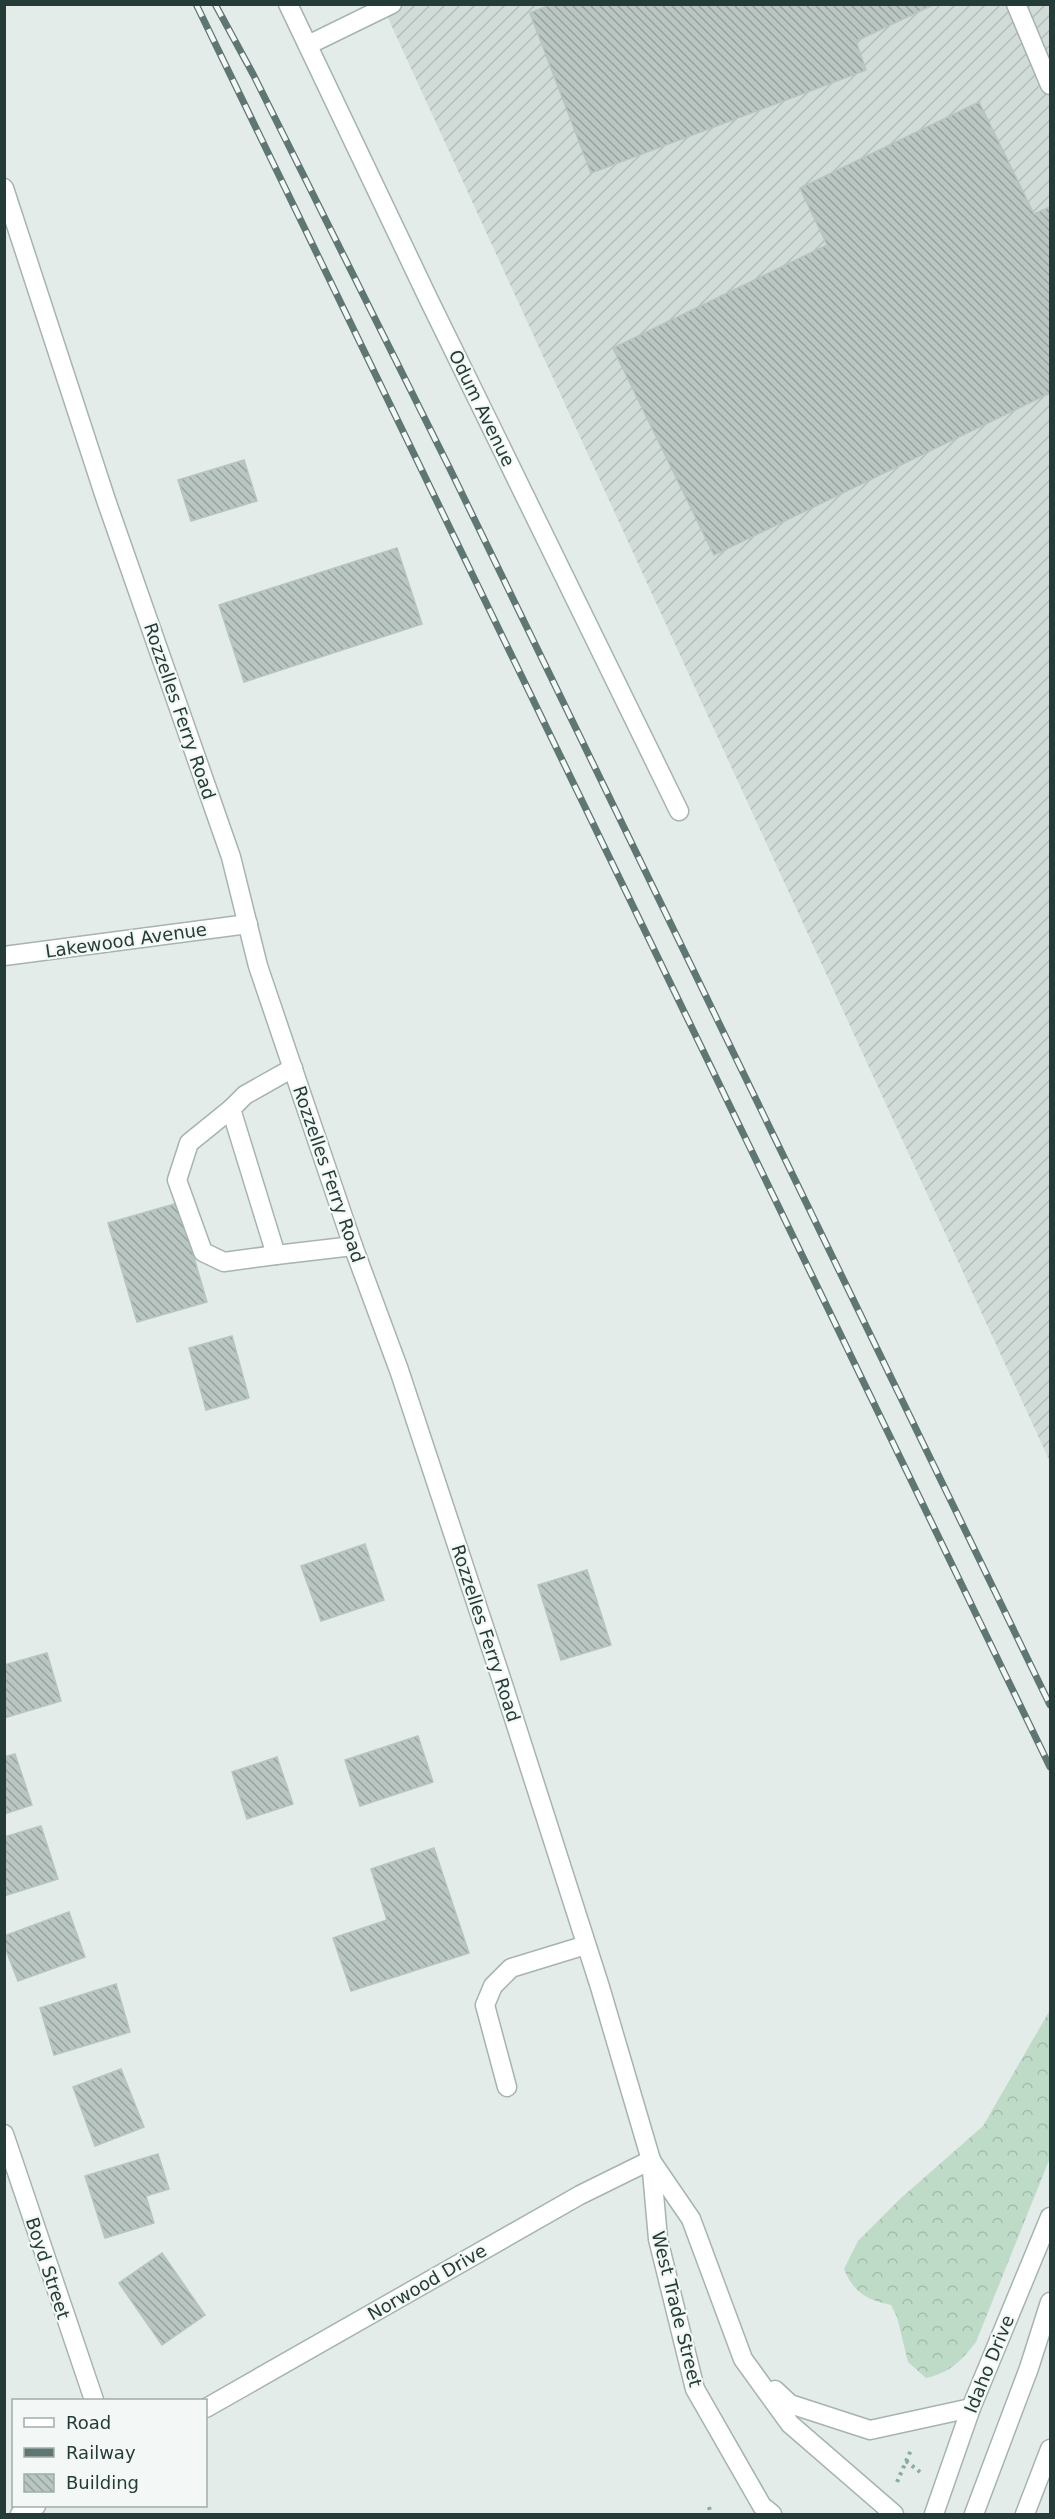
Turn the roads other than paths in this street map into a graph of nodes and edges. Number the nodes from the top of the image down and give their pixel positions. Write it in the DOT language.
graph roads {
  1 [pos="288,4"];
  2 [pos="392,4"];
  3 [pos="1016,4"];
  4 [pos="308,45"];
  5 [pos="1050,86"];
  6 [pos="4,188"];
  7 [pos="11,226"];
  8 [pos="679,811"];
  9 [pos="248,924"];
  10 [pos="4,956"];
  11 [pos="293,1068"];
  12 [pos="231,1110"];
  13 [pos="352,1246"];
  14 [pos="276,1255"];
  15 [pos="586,1945"];
  16 [pos="507,2087"];
  17 [pos="4,2134"];
  18 [pos="651,2160"];
  19 [pos="1050,2217"];
  20 [pos="1050,2302"];
  21 [pos="743,2359"];
  22 [pos="94,2399"];
  23 [pos="207,2407"];
  24 [pos="971,2408"];
  25 [pos="1050,2449"];
  26 [pos="772,2514"];
  27 [pos="894,2514"];
  28 [pos="934,2514"];
  29 [pos="974,2514"];
  30 [pos="1025,2514"];
  1 -- 4 [label="street, Odum Avenue"];
  2 -- 4 [label="street"];
  3 -- 5 [label="street"];
  4 -- 8 [label="street, Odum Avenue"];
  6 -- 7 [label="street, Rozzelles Ferry Road"];
  7 -- 9 [label="street, Rozzelles Ferry Road"];
  9 -- 10 [label="street, Lakewood Avenue"];
  9 -- 11 [label="street, Rozzelles Ferry Road"];
  11 -- 12 [label="street"];
  11 -- 13 [label="street, Rozzelles Ferry Road"];
  12 -- 14 [label="street"];
  12 -- 14 [label="street"];
  13 -- 14 [label="street"];
  13 -- 15 [label="street, Rozzelles Ferry Road"];
  15 -- 16 [label="street"];
  15 -- 18 [label="street, Rozzelles Ferry Road"];
  17 -- 22 [label="street, Boyd Street"];
  18 -- 21 [label="street, West Trade Street"];
  18 -- 23 [label="street, Norwood Drive"];
  18 -- 26 [label="street, West Trade Street"];
  19 -- 24 [label="street, Idaho Drive"];
  20 -- 29 [label="street"];
  21 -- 24 [label="street"];
  21 -- 27 [label="street, West Trade Street"];
  24 -- 28 [label="street, Idaho Drive"];
  25 -- 30 [label="street"];
}
